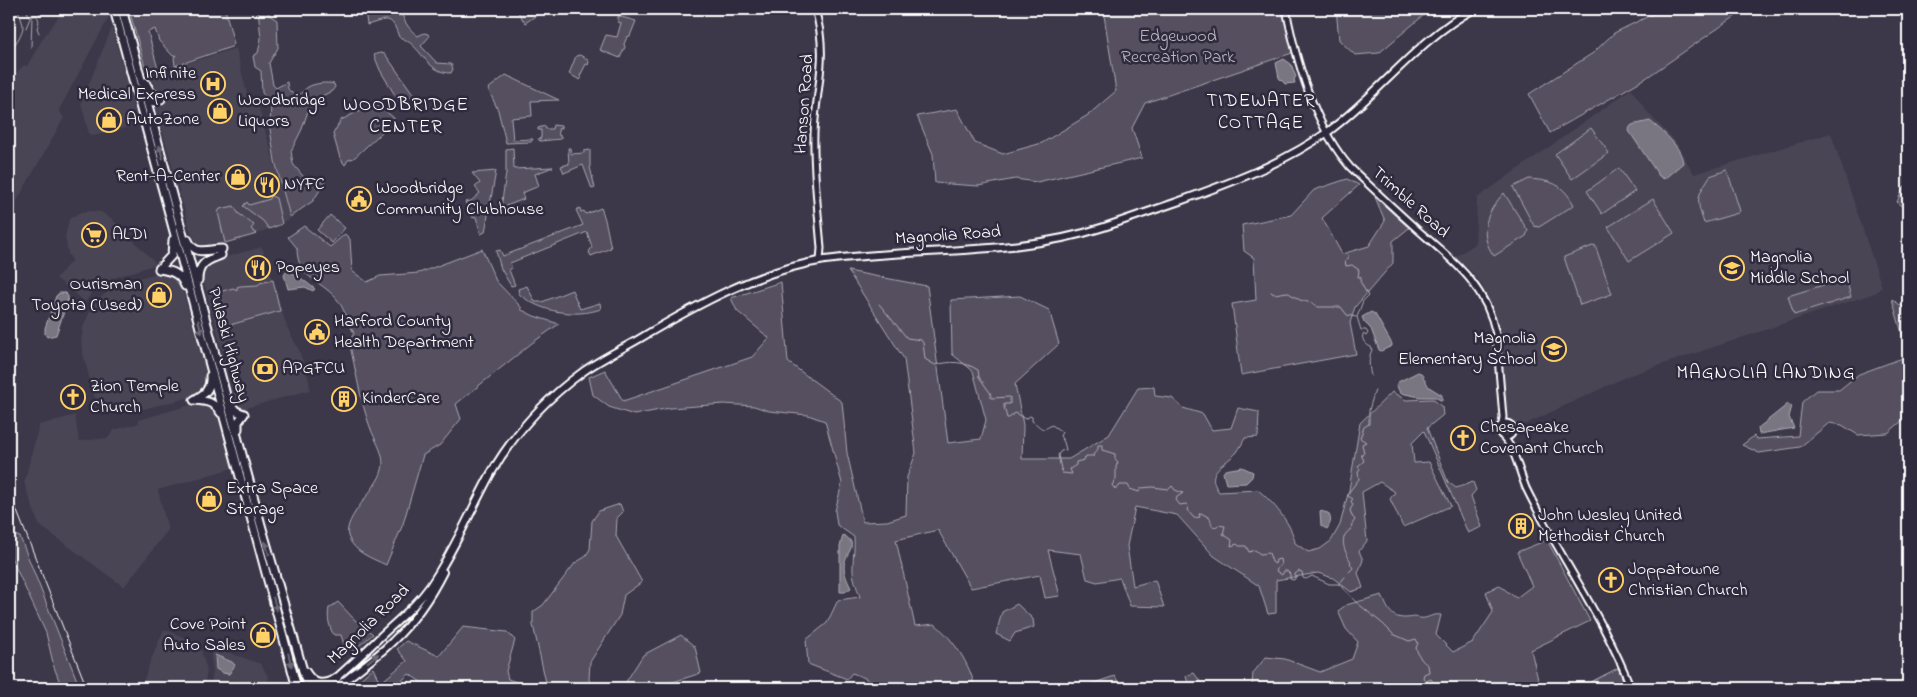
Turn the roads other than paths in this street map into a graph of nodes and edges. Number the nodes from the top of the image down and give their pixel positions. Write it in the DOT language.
graph roads {
  1 [pos="114,9"];
  2 [pos="122,9"];
  3 [pos="815,9"];
  4 [pos="1286,9"];
  5 [pos="1474,9"];
  6 [pos="139,72"];
  7 [pos="134,82"];
  8 [pos="161,99"];
  9 [pos="147,101"];
  10 [pos="139,102"];
  11 [pos="153,121"];
  12 [pos="1327,132"];
  13 [pos="174,199"];
  14 [pos="166,201"];
  15 [pos="820,261"];
  16 [pos="198,288"];
  17 [pos="194,306"];
  18 [pos="210,366"];
  19 [pos="227,398"];
  20 [pos="1503,417"];
  21 [pos="224,418"];
  22 [pos="1502,424"];
  23 [pos="1509,424"];
  24 [pos="1511,435"];
  25 [pos="238,437"];
  26 [pos="1502,437"];
  27 [pos="1510,445"];
  28 [pos="462,530"];
  29 [pos="298,656"];
  30 [pos="337,678"];
  31 [pos="297,688"];
  32 [pos="308,688"];
  33 [pos="324,688"];
  34 [pos="336,688"];
  35 [pos="1631,688"];
  1 -- 7 [label="highway, Pulaski Highway"];
  2 -- 6 [label="highway, Pulaski Highway"];
  3 -- 15 [label="street, Hanson Road"];
  4 -- 12 [label="street, Trimble Road"];
  5 -- 12 [label="main road, Magnolia Road"];
  6 -- 8 [label="highway"];
  6 -- 9 [label="highway, Pulaski Highway"];
  7 -- 9 [label="highway"];
  7 -- 10 [label="highway, Pulaski Highway"];
  8 -- 9 [label="highway"];
  8 -- 11 [label="highway"];
  9 -- 11 [label="highway, Pulaski Highway"];
  10 -- 11 [label="highway"];
  10 -- 14 [label="highway, Pulaski Highway"];
  13 -- 11 [label="highway, Pulaski Highway, one-way"];
  12 -- 15 [label="main road, Magnolia Road"];
  12 -- 20 [label="street, Trimble Road"];
  13 -- 16 [label="highway, Pulaski Highway"];
  13 -- 16 [label="highway"];
  14 -- 17 [label="highway, Pulaski Highway"];
  14 -- 17 [label="highway"];
  15 -- 28 [label="main road, Magnolia Road"];
  16 -- 19 [label="highway, Pulaski Highway"];
  17 -- 18 [label="highway, Pulaski Highway, one-way"];
  18 -- 21 [label="highway, Pulaski Highway"];
  18 -- 21 [label="highway"];
  19 -- 25 [label="highway, Pulaski Highway"];
  19 -- 25 [label="highway"];
  20 -- 22 [label="street, Trimble Road"];
  20 -- 23 [label="street"];
  21 -- 31 [label="highway, Pulaski Highway, one-way"];
  22 -- 23 [label="street"];
  22 -- 26 [label="street"];
  23 -- 24 [label="street"];
  24 -- 26 [label="street"];
  24 -- 27 [label="street"];
  29 -- 25 [label="highway, Pulaski Highway, one-way"];
  26 -- 27 [label="street"];
  27 -- 35 [label="street"];
  28 -- 30 [label="main road, Magnolia Road"];
  34 -- 28 [label="main road, Magnolia Road, one-way"];
  29 -- 30 [label="highway"];
  29 -- 32 [label="highway, Pulaski Highway"];
  30 -- 33 [label="main road, Magnolia Road"];
}
